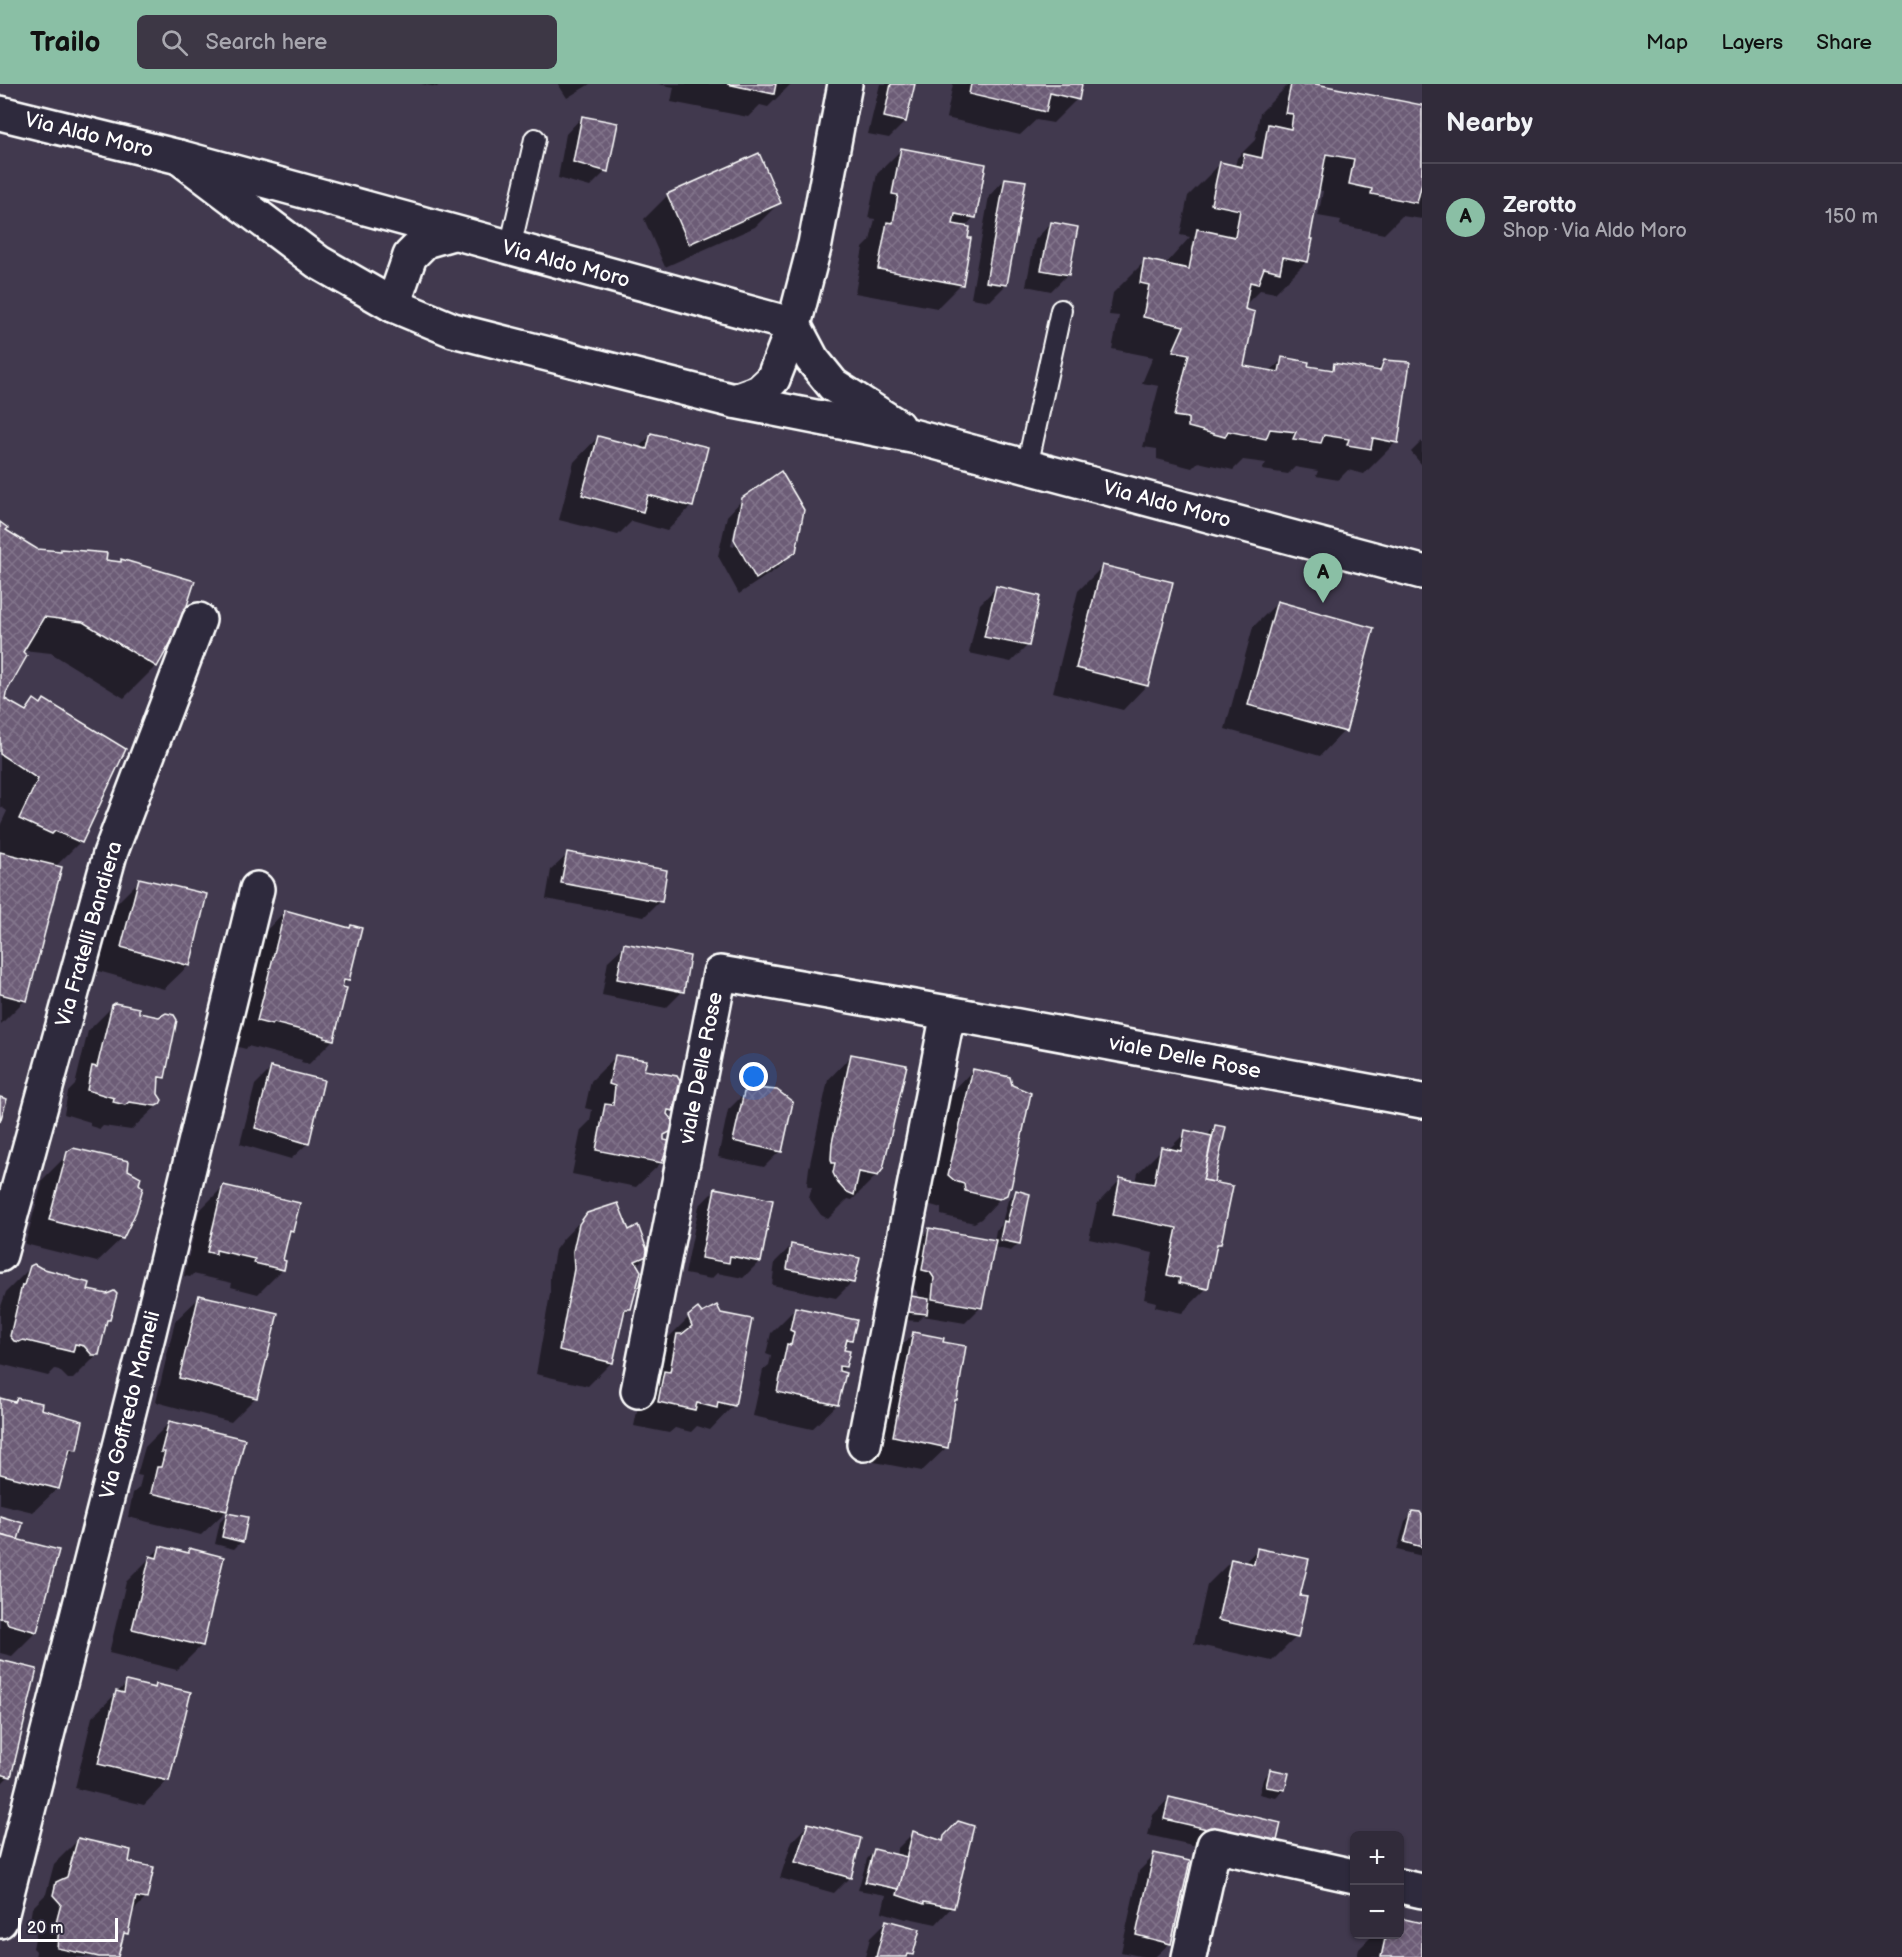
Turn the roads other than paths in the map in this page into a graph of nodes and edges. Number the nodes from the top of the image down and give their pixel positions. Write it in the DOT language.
graph roads {
  1 [pos="845,84"];
  2 [pos="0,112"];
  3 [pos="535,139"];
  4 [pos="179,157"];
  5 [pos="453,233"];
  6 [pos="510,248"];
  7 [pos="393,305"];
  8 [pos="1061,310"];
  9 [pos="794,325"];
  10 [pos="734,401"];
  11 [pos="912,436"];
  12 [pos="1027,467"];
  13 [pos="1422,572"];
  14 [pos="199,620"];
  15 [pos="257,889"];
  16 [pos="948,1013"];
  17 [pos="1422,1101"];
  18 [pos="0,1256"];
  19 [pos="638,1391"];
  20 [pos="864,1444"];
  21 [pos="1350,1875"];
  22 [pos="1404,1887"];
  23 [pos="1422,1891"];
  24 [pos="0,1921"];
  25 [pos="1189,1957"];
  1 -- 9 [label="street"];
  2 -- 4 [label="street, Via Aldo Moro"];
  3 -- 6 [label="lane"];
  4 -- 5 [label="street, Via Aldo Moro"];
  4 -- 7 [label="street, Via Aldo Moro"];
  5 -- 6 [label="street, Via Aldo Moro"];
  5 -- 7 [label="street"];
  6 -- 9 [label="street, Via Aldo Moro"];
  7 -- 10 [label="street, Via Aldo Moro"];
  8 -- 12 [label="lane"];
  9 -- 10 [label="street"];
  9 -- 11 [label="street, Via Aldo Moro"];
  10 -- 11 [label="street, Via Aldo Moro"];
  11 -- 12 [label="street, Via Aldo Moro"];
  12 -- 13 [label="street, Via Aldo Moro"];
  14 -- 18 [label="street, Via Fratelli Bandiera"];
  15 -- 24 [label="street, Via Goffredo Mameli"];
  16 -- 17 [label="street, viale Delle Rose"];
  16 -- 19 [label="street, viale Delle Rose"];
  16 -- 20 [label="street"];
  21 -- 25 [label="street"];
  22 -- 23 [label="street"];
}
